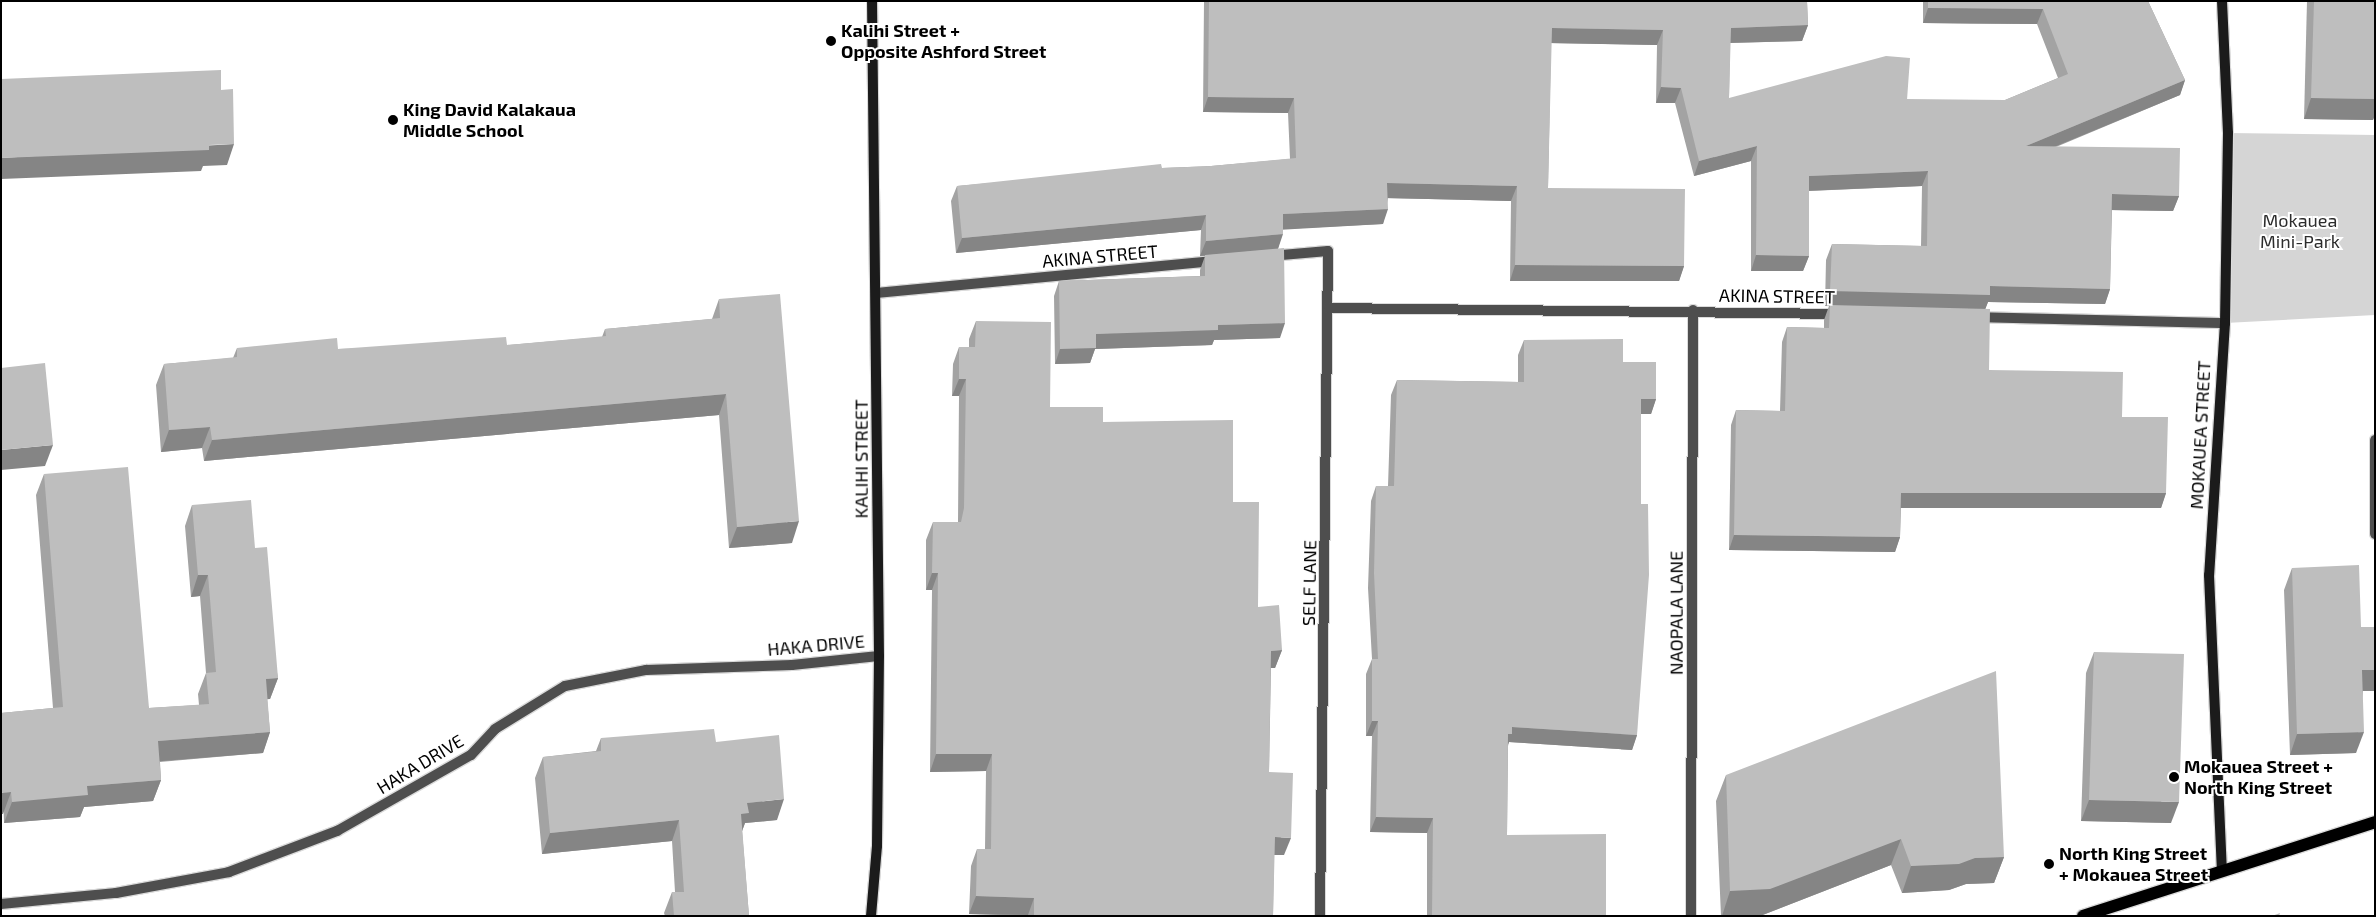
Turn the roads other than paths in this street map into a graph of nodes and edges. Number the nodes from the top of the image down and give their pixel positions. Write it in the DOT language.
graph roads {
  1 [pos="872,1"];
  2 [pos="2222,1"];
  3 [pos="1259,257"];
  4 [pos="1230,260"];
  5 [pos="876,293"];
  6 [pos="1329,308"];
  7 [pos="1693,310"];
  8 [pos="1851,314"];
  9 [pos="1969,317"];
  10 [pos="2225,323"];
  11 [pos="2375,440"];
  12 [pos="2374,511"];
  13 [pos="2375,534"];
  14 [pos="879,656"];
  15 [pos="2375,822"];
  16 [pos="2222,871"];
  17 [pos="1,904"];
  18 [pos="871,916"];
  19 [pos="1320,916"];
  20 [pos="1691,916"];
  21 [pos="2084,916"];
  1 -- 5 [label="main road, KALIHI STREET"];
  2 -- 10 [label="main road, MOKAUEA STREET"];
  3 -- 6 [label="street, SELF LANE"];
  4 -- 5 [label="street, AKINA STREET"];
  5 -- 14 [label="main road, KALIHI STREET"];
  6 -- 7 [label="street, AKINA STREET"];
  6 -- 19 [label="street, SELF LANE"];
  7 -- 8 [label="street, AKINA STREET"];
  7 -- 20 [label="street, NAOPALA LANE"];
  9 -- 10 [label="street"];
  10 -- 16 [label="main road, MOKAUEA STREET"];
  11 -- 12 [label="street"];
  12 -- 13 [label="street"];
  14 -- 17 [label="street, HAKA DRIVE"];
  14 -- 18 [label="main road, KALIHI STREET"];
  15 -- 16 [label="main road"];
  16 -- 21 [label="main road"];
}
